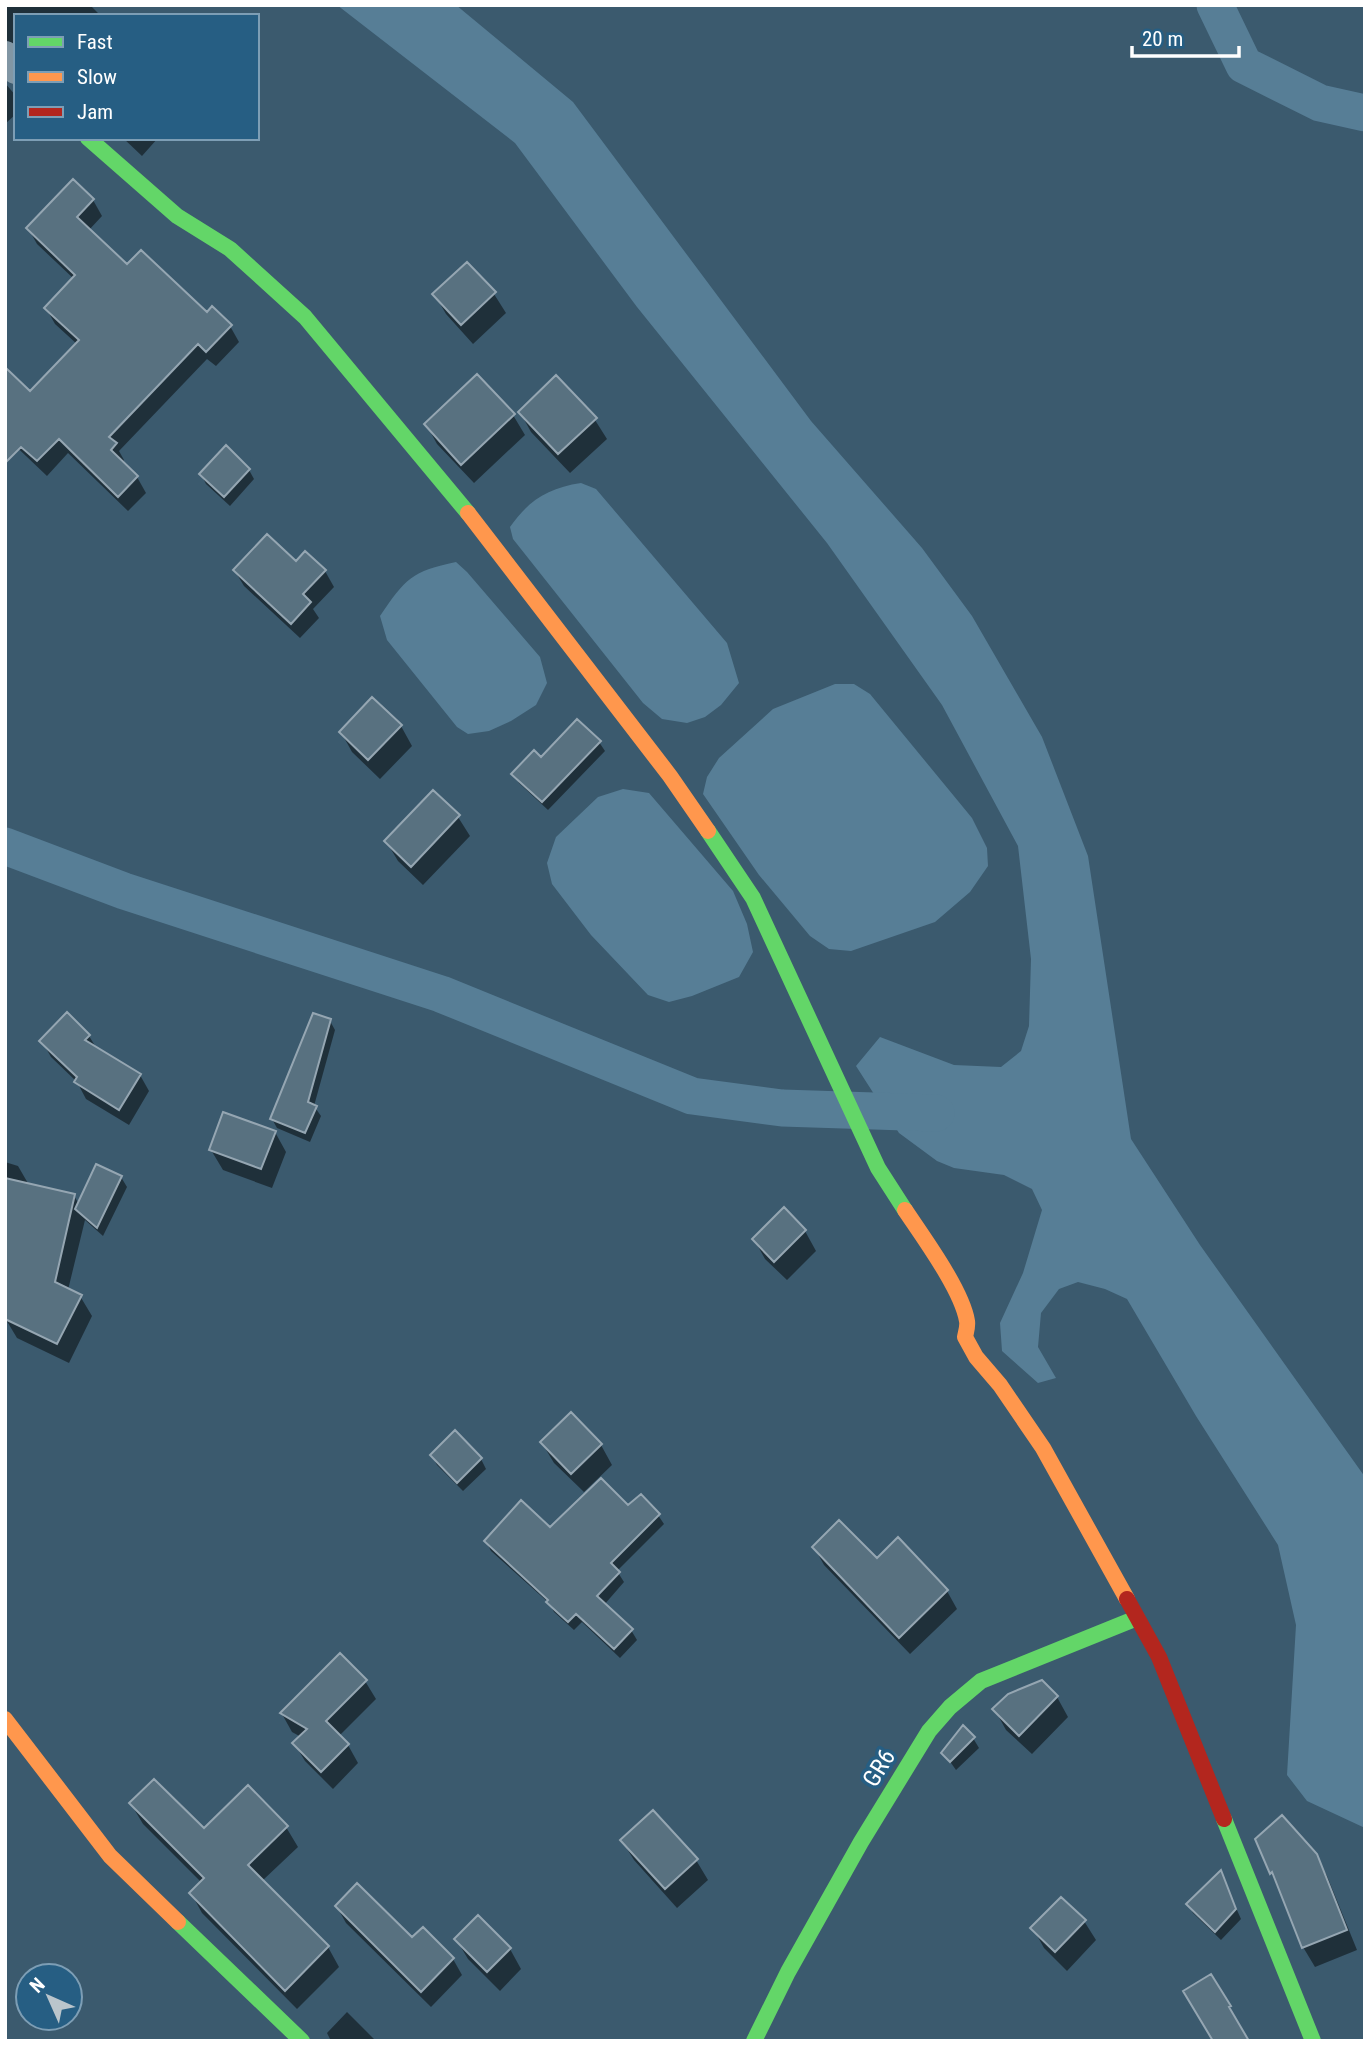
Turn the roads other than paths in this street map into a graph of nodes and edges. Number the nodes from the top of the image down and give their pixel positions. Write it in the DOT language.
graph roads {
  1 [pos="90,140"];
  2 [pos="1137,1618"];
  3 [pos="5,1719"];
  4 [pos="302,2041"];
  5 [pos="754,2041"];
  6 [pos="1313,2041"];
  1 -- 2 [label="street"];
  2 -- 5 [label="street, GR6"];
  2 -- 6 [label="street"];
  3 -- 4 [label="street"];
}
